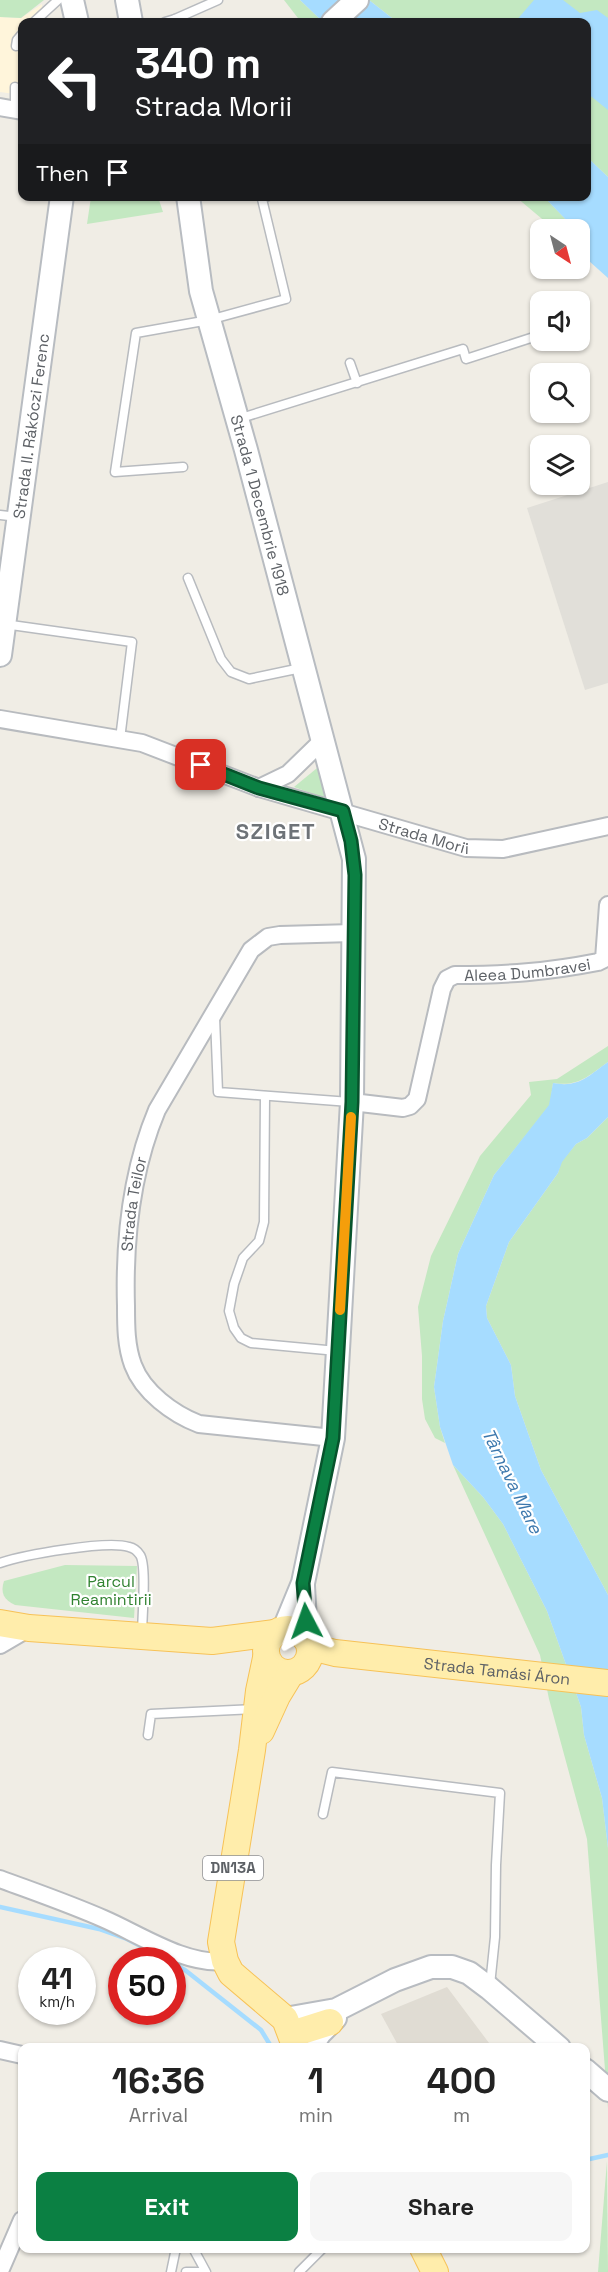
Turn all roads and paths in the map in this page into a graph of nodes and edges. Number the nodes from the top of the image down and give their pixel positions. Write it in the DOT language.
graph roads {
  1 [pos="58,0"];
  2 [pos="72,0"];
  3 [pos="127,0"];
  4 [pos="218,0"];
  5 [pos="357,0"];
  6 [pos="38,18"];
  7 [pos="76,18"];
  8 [pos="131,18"];
  9 [pos="182,18"];
  10 [pos="337,18"];
  11 [pos="18,38"];
  12 [pos="16,46"];
  13 [pos="15,87"];
  14 [pos="12,109"];
  15 [pos="61,201"];
  16 [pos="189,201"];
  17 [pos="262,201"];
  18 [pos="209,320"];
  19 [pos="530,338"];
  20 [pos="350,363"];
  21 [pos="357,383"];
  22 [pos="237,419"];
  23 [pos="183,467"];
  24 [pos="9,516"];
  25 [pos="188,578"];
  26 [pos="4,624"];
  27 [pos="0,655"];
  28 [pos="303,667"];
  29 [pos="0,719"];
  30 [pos="120,739"];
  31 [pos="322,741"];
  32 [pos="259,788"];
  33 [pos="343,811"];
  34 [pos="608,826"];
  35 [pos="608,905"];
  36 [pos="353,933"];
  37 [pos="215,1012"];
  38 [pos="265,1096"];
  39 [pos="352,1102"];
  40 [pos="338,1352"];
  41 [pos="333,1438"];
  42 [pos="0,1563"];
  43 [pos="0,1623"];
  44 [pos="29,1628"];
  45 [pos="142,1636"];
  46 [pos="283,1641"];
  47 [pos="0,1645"];
  48 [pos="386,1660"];
  49 [pos="296,1672"];
  50 [pos="608,1683"];
  51 [pos="257,1709"];
  52 [pos="148,1735"];
  53 [pos="252,1750"];
  54 [pos="323,1814"];
  55 [pos="0,1879"];
  56 [pos="232,1971"];
  57 [pos="489,1988"];
  58 [pos="355,2002"];
  59 [pos="330,2022"];
  60 [pos="295,2037"];
  61 [pos="553,2043"];
  62 [pos="0,2050"];
  63 [pos="18,2054"];
  64 [pos="18,2229"];
  65 [pos="175,2253"];
  66 [pos="196,2253"];
  67 [pos="318,2253"];
  68 [pos="426,2253"];
  69 [pos="0,2271"];
  70 [pos="171,2272"];
  71 [pos="186,2272"];
  72 [pos="201,2272"];
  73 [pos="206,2272"];
  74 [pos="300,2272"];
  75 [pos="435,2272"];
  1 -- 6 [label="lane"];
  2 -- 7 [label="main road"];
  3 -- 8 [label="main road"];
  4 -- 9 [label="lane"];
  5 -- 10 [label="main road"];
  11 -- 12 [label="lane"];
  13 -- 14 [label="lane"];
  15 -- 24 [label="main road, Strada II. Rákóczi Ferenc"];
  16 -- 18 [label="main road, Strada 1 Decembrie 1918"];
  17 -- 18 [label="lane"];
  18 -- 22 [label="main road, Strada 1 Decembrie 1918"];
  18 -- 23 [label="lane"];
  19 -- 21 [label="lane"];
  20 -- 21 [label="lane"];
  21 -- 22 [label="lane"];
  22 -- 28 [label="main road, Strada 1 Decembrie 1918"];
  24 -- 26 [label="main road, Strada II. Rákóczi Ferenc"];
  25 -- 28 [label="lane"];
  26 -- 27 [label="main road, Strada II. Rákóczi Ferenc"];
  26 -- 30 [label="lane"];
  28 -- 31 [label="main road, Strada 1 Decembrie 1918"];
  29 -- 30 [label="street, Strada Morii"];
  30 -- 32 [label="street, Strada Morii"];
  31 -- 32 [label="street"];
  31 -- 33 [label="main road, Strada 1 Decembrie 1918"];
  32 -- 33 [label="street, Strada Morii"];
  33 -- 34 [label="street, Strada Morii"];
  33 -- 36 [label="main road, Strada 1 Decembrie 1918"];
  35 -- 39 [label="street, Aleea Dumbravei"];
  36 -- 37 [label="street, Strada Teilor"];
  36 -- 39 [label="main road, Strada 1 Decembrie 1918"];
  37 -- 38 [label="lane"];
  37 -- 41 [label="street, Strada Teilor"];
  38 -- 39 [label="lane"];
  38 -- 40 [label="lane"];
  39 -- 40 [label="main road, Strada 1 Decembrie 1918"];
  40 -- 41 [label="main road, Strada 1 Decembrie 1918"];
  41 -- 46 [label="main road, Strada 1 Decembrie 1918"];
  42 -- 45 [label="lane"];
  43 -- 44 [label="main road, Strada Tamási Áron"];
  44 -- 45 [label="main road, Strada Tamási Áron"];
  44 -- 47 [label="street"];
  45 -- 46 [label="main road, Strada Tamási Áron"];
  46 -- 48 [label="main road, Strada Tamási Áron"];
  46 -- 49 [label="main road"];
  46 -- 49 [label="main road, DN13A"];
  46 -- 51 [label="main road, DN13A"];
  48 -- 49 [label="main road, Strada Tamási Áron"];
  48 -- 50 [label="main road, Strada Tamási Áron"];
  49 -- 53 [label="main road, DN13A"];
  51 -- 52 [label="lane"];
  51 -- 53 [label="main road, DN13A"];
  53 -- 56 [label="main road, DN13A"];
  54 -- 57 [label="lane"];
  55 -- 56 [label="street"];
  56 -- 60 [label="main road"];
  57 -- 58 [label="main road"];
  57 -- 61 [label="main road"];
  58 -- 59 [label="main road"];
  58 -- 60 [label="main road"];
  59 -- 60 [label="main road"];
  62 -- 63 [label="street"];
  64 -- 69 [label="street"];
  65 -- 70 [label="lane"];
  66 -- 73 [label="lane"];
  67 -- 74 [label="lane"];
  68 -- 75 [label="main road"];
  71 -- 72 [label="lane"];
}
